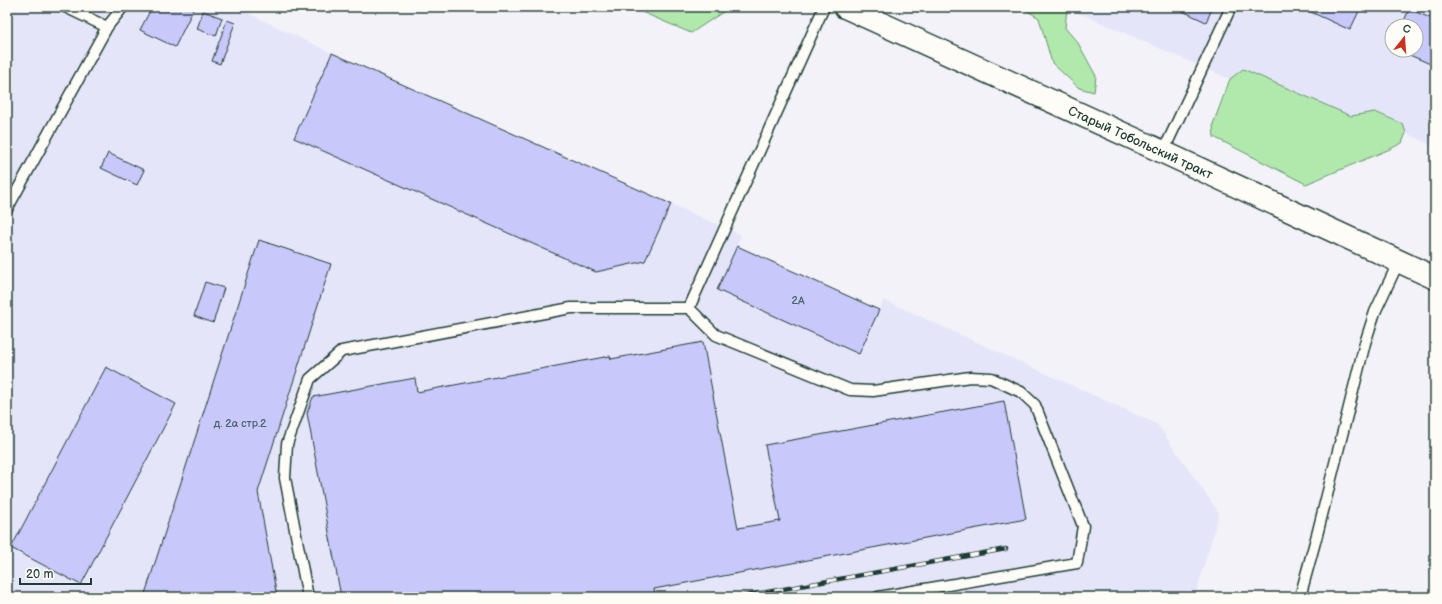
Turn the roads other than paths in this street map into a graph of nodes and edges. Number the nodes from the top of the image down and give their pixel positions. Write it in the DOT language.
graph roads {
  1 [pos="65,7"];
  2 [pos="122,7"];
  3 [pos="824,7"];
  4 [pos="845,7"];
  5 [pos="1231,7"];
  6 [pos="107,27"];
  7 [pos="1163,152"];
  8 [pos="7,209"];
  9 [pos="1399,261"];
  10 [pos="1435,278"];
  11 [pos="689,308"];
  12 [pos="308,597"];
  13 [pos="878,597"];
  14 [pos="1300,597"];
  1 -- 6 [label="lane"];
  2 -- 6 [label="lane"];
  3 -- 11 [label="lane"];
  4 -- 7 [label="street, Старый Тобольский тракт"];
  5 -- 7 [label="lane"];
  6 -- 8 [label="lane"];
  7 -- 9 [label="street, Старый Тобольский тракт"];
  9 -- 10 [label="street, Старый Тобольский тракт"];
  9 -- 14 [label="lane"];
  11 -- 12 [label="lane"];
  11 -- 13 [label="lane"];
}
